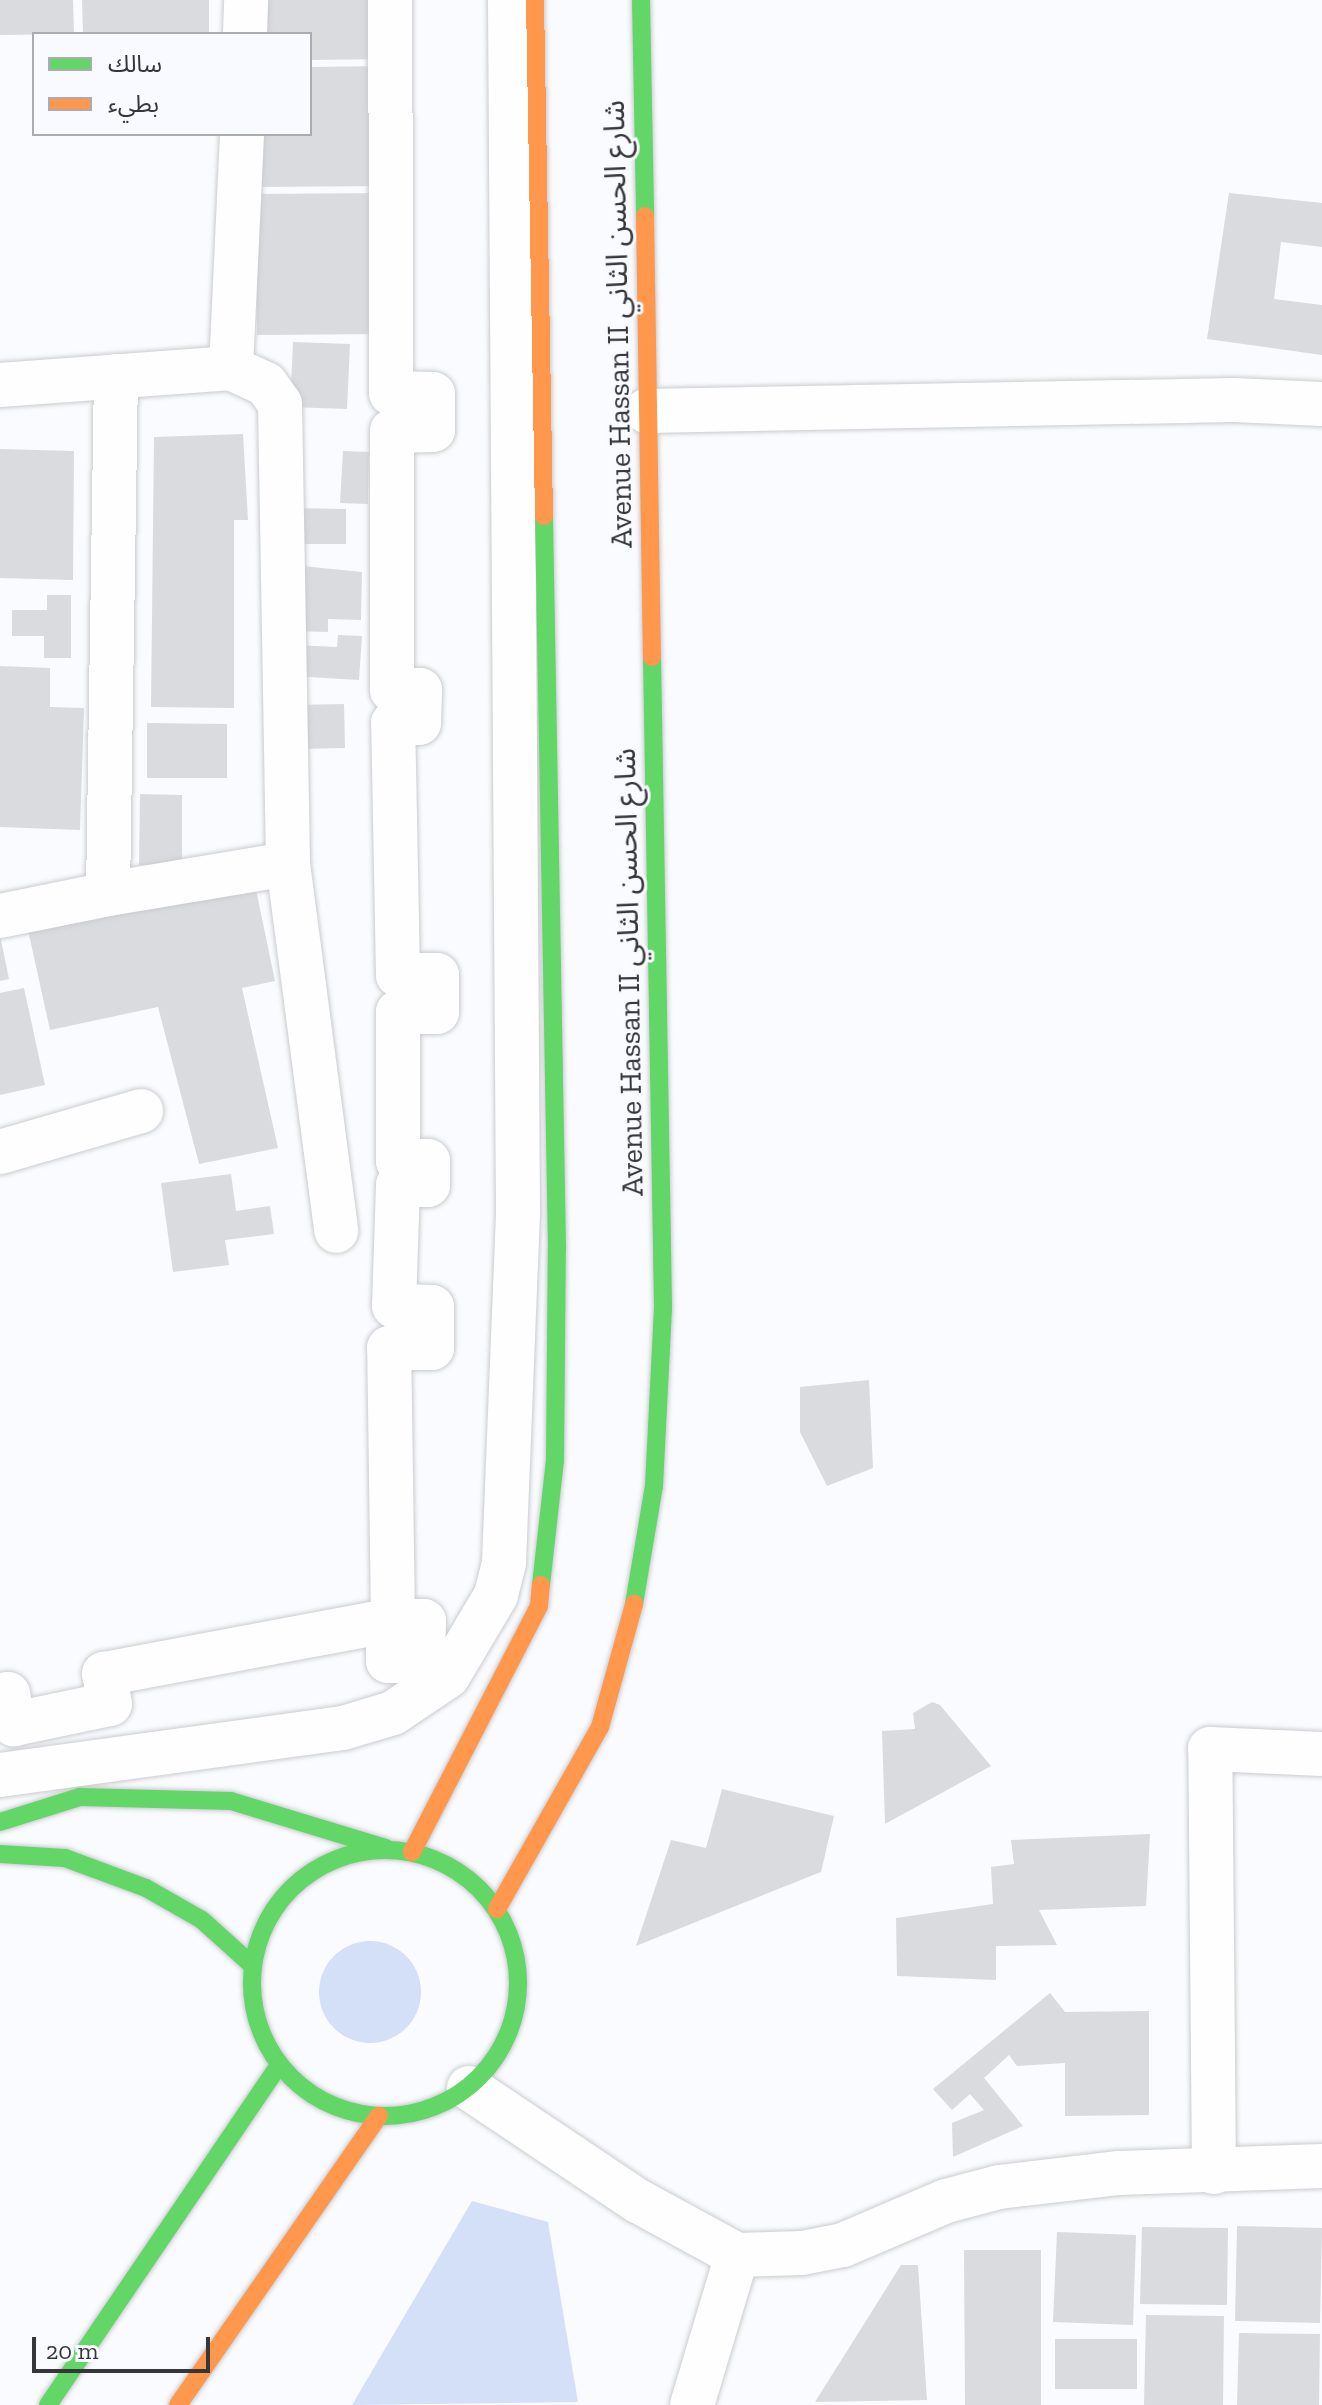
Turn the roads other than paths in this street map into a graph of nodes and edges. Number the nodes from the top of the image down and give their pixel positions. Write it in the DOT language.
graph roads {
  1 [pos="246,0"];
  2 [pos="390,0"];
  3 [pos="510,0"];
  4 [pos="535,0"];
  5 [pos="641,0"];
  6 [pos="245,32"];
  7 [pos="242,136"];
  8 [pos="231,368"];
  9 [pos="116,376"];
  10 [pos="0,385"];
  11 [pos="1322,404"];
  12 [pos="646,411"];
  13 [pos="288,864"];
  14 [pos="108,894"];
  15 [pos="0,916"];
  16 [pos="141,1111"];
  17 [pos="0,1152"];
  18 [pos="336,1231"];
  19 [pos="0,1695"];
  20 [pos="1322,1754"];
  21 [pos="0,1775"];
  22 [pos="0,1822"];
  23 [pos="388,1849"];
  24 [pos="412,1852"];
  25 [pos="0,1854"];
  26 [pos="497,1909"];
  27 [pos="252,1965"];
  28 [pos="279,2065"];
  29 [pos="469,2088"];
  30 [pos="379,2116"];
  31 [pos="1322,2166"];
  32 [pos="1214,2172"];
  33 [pos="737,2255"];
  34 [pos="48,2405"];
  35 [pos="178,2405"];
  36 [pos="692,2405"];
  1 -- 6 [label="street"];
  2 -- 19 [label="street"];
  3 -- 21 [label="street"];
  4 -- 24 [label="main road"];
  5 -- 12 [label="main road, Avenue Hassan II شارع الحسن الثاني"];
  7 -- 8 [label="street"];
  8 -- 9 [label="street"];
  8 -- 13 [label="street"];
  9 -- 10 [label="street"];
  9 -- 14 [label="street"];
  11 -- 12 [label="street"];
  12 -- 26 [label="main road, Avenue Hassan II شارع الحسن الثاني"];
  13 -- 14 [label="street"];
  13 -- 18 [label="street"];
  14 -- 15 [label="street"];
  16 -- 17 [label="street"];
  20 -- 32 [label="street"];
  22 -- 23 [label="main road"];
  23 -- 24 [label="main road"];
  23 -- 27 [label="main road"];
  24 -- 26 [label="main road"];
  25 -- 27 [label="main road"];
  26 -- 29 [label="main road"];
  27 -- 28 [label="main road"];
  28 -- 30 [label="main road"];
  28 -- 34 [label="main road"];
  29 -- 30 [label="main road"];
  29 -- 33 [label="street"];
  30 -- 35 [label="main road"];
  31 -- 32 [label="street"];
  32 -- 33 [label="street"];
  33 -- 36 [label="street"];
}
